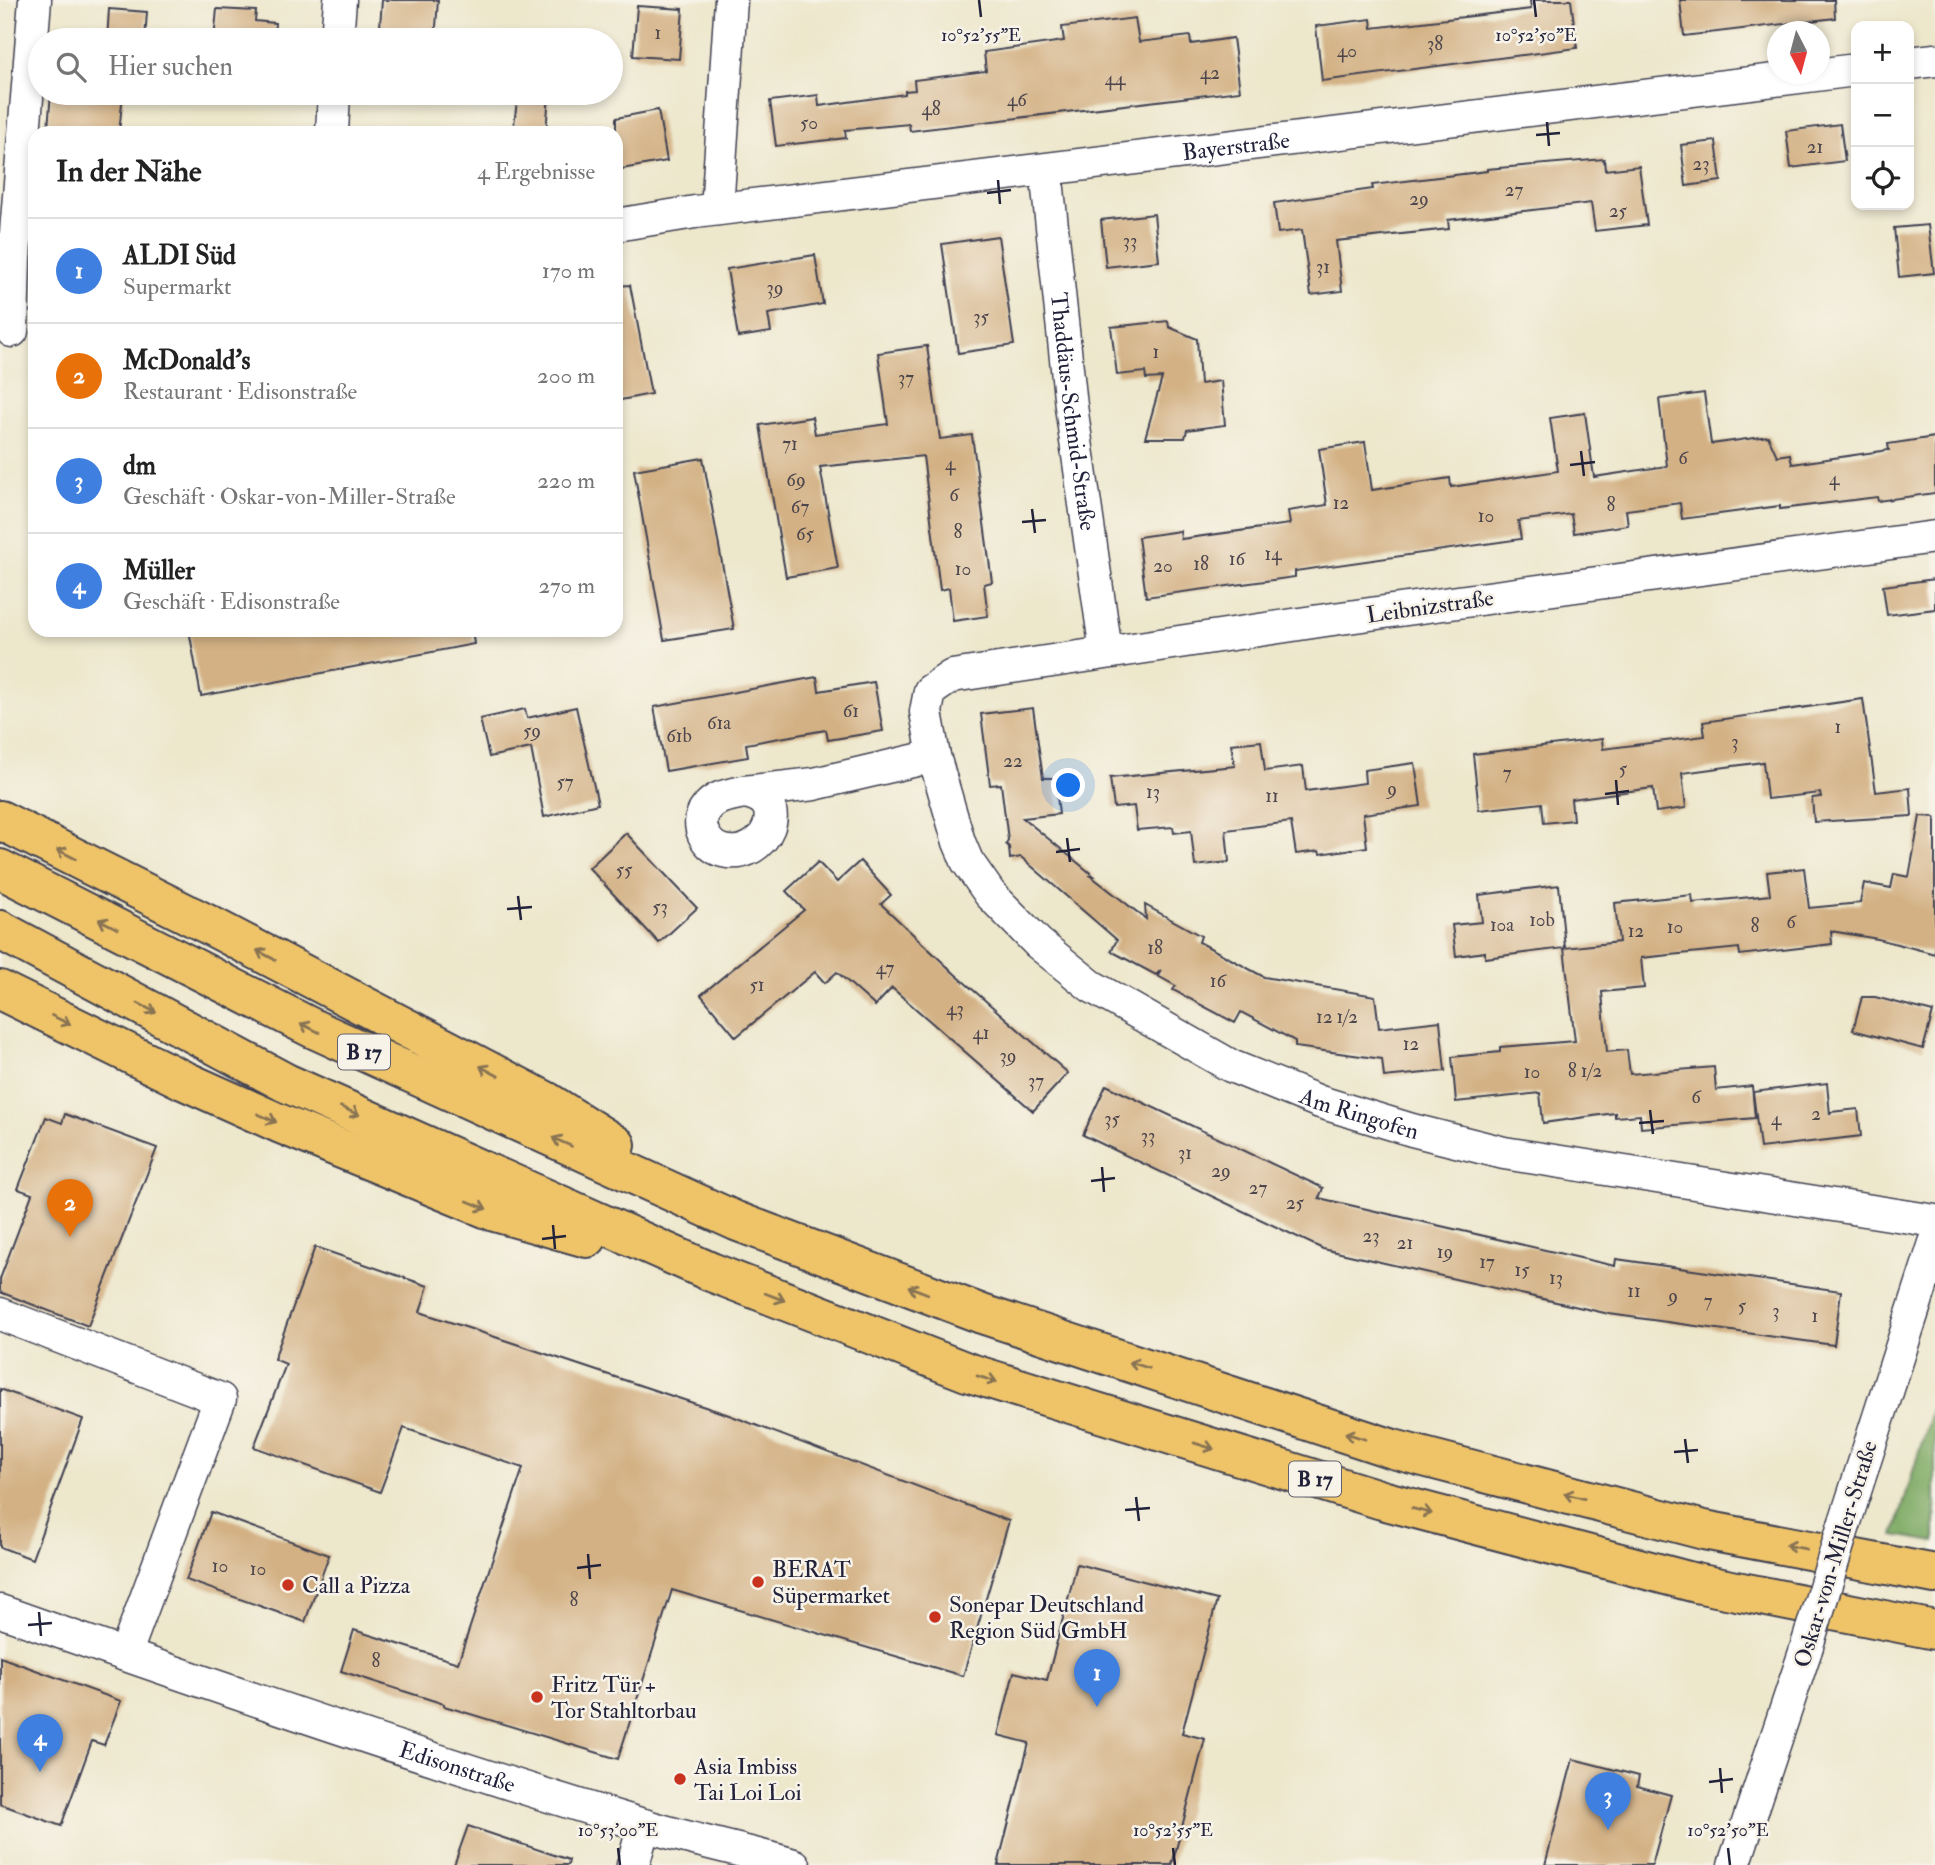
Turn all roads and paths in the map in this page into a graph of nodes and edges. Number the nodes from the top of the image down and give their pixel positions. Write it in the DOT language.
graph roads {
  1 [pos="35,0"];
  2 [pos="340,0"];
  3 [pos="731,0"];
  4 [pos="33,28"];
  5 [pos="338,28"];
  6 [pos="1935,60"];
  7 [pos="1914,62"];
  8 [pos="1851,71"];
  9 [pos="28,86"];
  10 [pos="333,105"];
  11 [pos="332,126"];
  12 [pos="1046,170"];
  13 [pos="717,209"];
  14 [pos="623,224"];
  15 [pos="16,330"];
  16 [pos="1935,537"];
  17 [pos="1106,652"];
  18 [pos="930,691"];
  19 [pos="933,756"];
  20 [pos="814,784"];
  21 [pos="744,792"];
  22 [pos="0,820"];
  23 [pos="769,832"];
  24 [pos="0,869"];
  25 [pos="0,930"];
  26 [pos="0,990"];
  27 [pos="736,1221"];
  28 [pos="1935,1221"];
  29 [pos="1935,1243"];
  30 [pos="711,1272"];
  31 [pos="0,1314"];
  32 [pos="1935,1574"];
  33 [pos="0,1611"];
  34 [pos="1935,1630"];
  35 [pos="125,1655"];
  36 [pos="644,1825"];
  37 [pos="633,1865"];
  38 [pos="794,1865"];
  39 [pos="1734,1865"];
  1 -- 4 [label="street"];
  2 -- 5 [label="street"];
  3 -- 13 [label="street"];
  6 -- 7 [label="street"];
  8 -- 12 [label="street, Bayerstraße"];
  9 -- 15 [label="street"];
  10 -- 11 [label="street"];
  12 -- 13 [label="street, Bayerstraße"];
  12 -- 17 [label="street, Thaddäus-Schmid-Straße"];
  13 -- 14 [label="street, Bayerstraße"];
  16 -- 17 [label="street, Leibnizstraße"];
  17 -- 18 [label="street, Leibnizstraße"];
  18 -- 19 [label="street, Am Ringofen"];
  19 -- 20 [label="street"];
  19 -- 28 [label="street, Am Ringofen"];
  20 -- 21 [label="street"];
  20 -- 23 [label="street"];
  21 -- 23 [label="street"];
  21 -- 23 [label="street"];
  27 -- 22 [label="highway, one-way"];
  27 -- 24 [label="highway, B 17, one-way"];
  25 -- 30 [label="highway, B 17, one-way"];
  26 -- 30 [label="highway, one-way"];
  32 -- 27 [label="highway, B 17, one-way"];
  29 -- 39 [label="street, Oskar-von-Miller-Straße, bridge"];
  30 -- 34 [label="highway, B 17, one-way"];
  31 -- 35 [label="street"];
  33 -- 35 [label="street, Edisonstraße"];
  35 -- 36 [label="street, Edisonstraße"];
  36 -- 37 [label="street"];
  36 -- 38 [label="street, Edisonstraße"];
}
